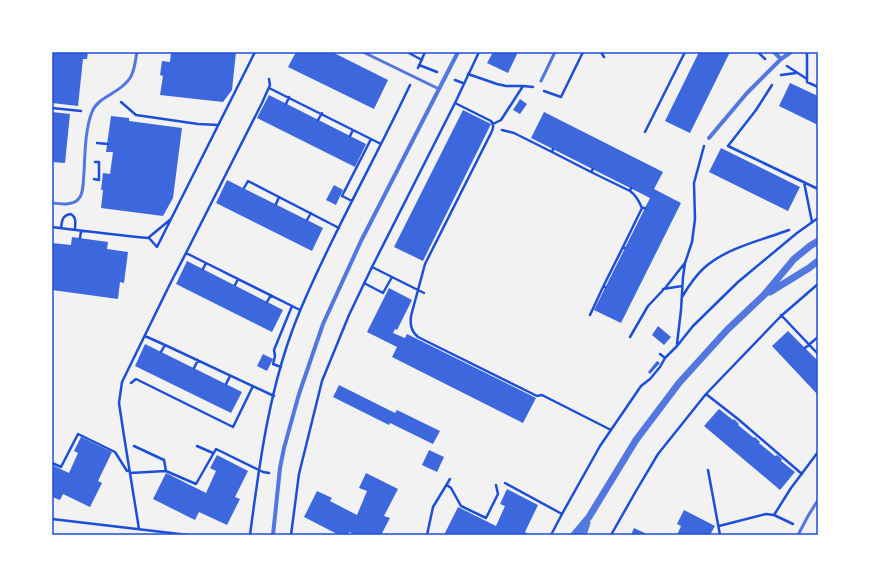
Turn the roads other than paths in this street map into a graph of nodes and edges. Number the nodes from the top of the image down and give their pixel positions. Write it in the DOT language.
graph roads {
  1 [pos="137,52"];
  2 [pos="363,52"];
  3 [pos="458,52"];
  4 [pos="555,52"];
  5 [pos="774,52"];
  6 [pos="791,52"];
  7 [pos="781,59"];
  8 [pos="541,81"];
  9 [pos="439,89"];
  10 [pos="709,138"];
  11 [pos="52,203"];
  12 [pos="818,241"];
  13 [pos="818,261"];
  14 [pos="764,295"];
  15 [pos="818,500"];
  16 [pos="589,517"];
  17 [pos="272,535"];
  18 [pos="574,535"];
  19 [pos="583,535"];
  20 [pos="798,535"];
  1 -- 11 [label="lane"];
  2 -- 9 [label="lane"];
  3 -- 9 [label="street"];
  4 -- 8 [label="lane"];
  5 -- 7 [label="street"];
  6 -- 7 [label="street"];
  7 -- 10 [label="street"];
  9 -- 17 [label="street"];
  12 -- 14 [label="street"];
  13 -- 14 [label="street"];
  14 -- 16 [label="street"];
  15 -- 20 [label="lane"];
  16 -- 18 [label="street"];
  16 -- 19 [label="street"];
}
